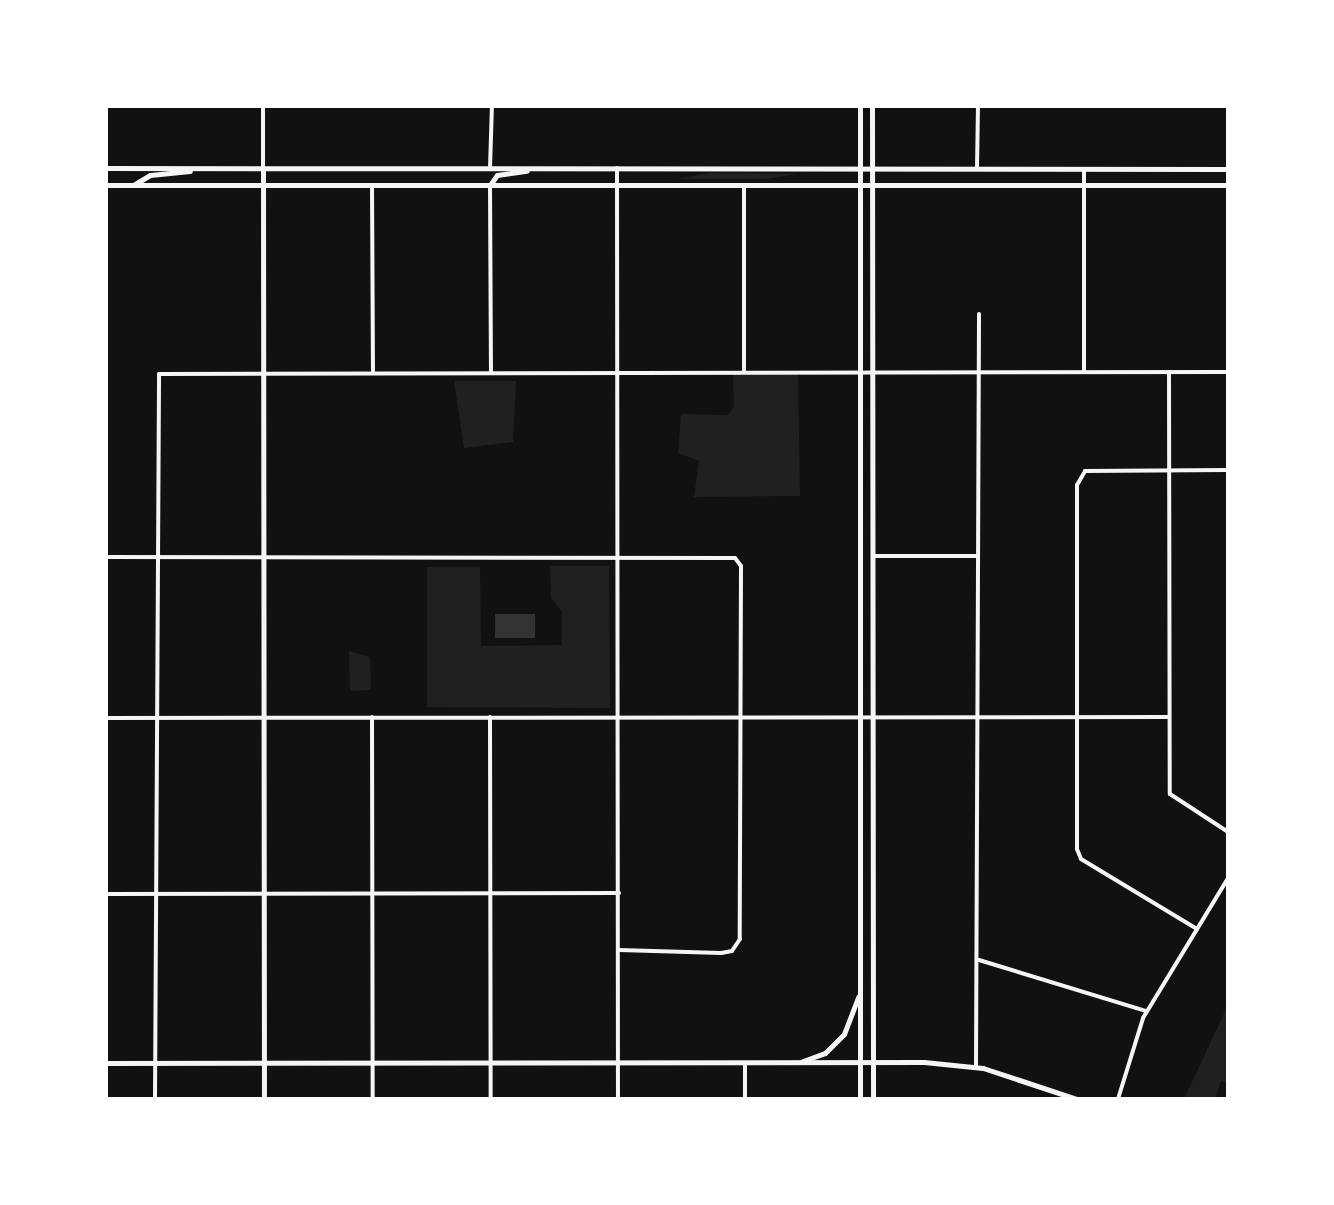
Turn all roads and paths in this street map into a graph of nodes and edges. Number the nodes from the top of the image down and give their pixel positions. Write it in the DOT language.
graph roads {
  1 [pos="263,106"];
  2 [pos="492,106"];
  3 [pos="860,106"];
  4 [pos="872,106"];
  5 [pos="978,106"];
  6 [pos="106,168"];
  7 [pos="199,168"];
  8 [pos="263,168"];
  9 [pos="617,168"];
  10 [pos="490,169"];
  11 [pos="544,169"];
  12 [pos="859,169"];
  13 [pos="872,169"];
  14 [pos="977,169"];
  15 [pos="1084,169"];
  16 [pos="1228,169"];
  17 [pos="106,185"];
  18 [pos="134,185"];
  19 [pos="263,185"];
  20 [pos="372,185"];
  21 [pos="490,185"];
  22 [pos="617,185"];
  23 [pos="858,185"];
  24 [pos="871,185"];
  25 [pos="1084,185"];
  26 [pos="1228,185"];
  27 [pos="744,187"];
  28 [pos="979,314"];
  29 [pos="373,371"];
  30 [pos="859,371"];
  31 [pos="1084,371"];
  32 [pos="263,372"];
  33 [pos="491,372"];
  34 [pos="617,372"];
  35 [pos="744,372"];
  36 [pos="873,372"];
  37 [pos="979,372"];
  38 [pos="1169,372"];
  39 [pos="1228,372"];
  40 [pos="1228,470"];
  41 [pos="1169,471"];
  42 [pos="873,556"];
  43 [pos="978,556"];
  44 [pos="106,557"];
  45 [pos="618,557"];
  46 [pos="156,558"];
  47 [pos="264,558"];
  48 [pos="739,716"];
  49 [pos="978,716"];
  50 [pos="155,717"];
  51 [pos="265,717"];
  52 [pos="372,717"];
  53 [pos="490,717"];
  54 [pos="619,717"];
  55 [pos="859,717"];
  56 [pos="1077,717"];
  57 [pos="1169,717"];
  58 [pos="106,718"];
  59 [pos="873,718"];
  60 [pos="1228,832"];
  61 [pos="1228,878"];
  62 [pos="491,893"];
  63 [pos="619,893"];
  64 [pos="106,894"];
  65 [pos="155,894"];
  66 [pos="264,894"];
  67 [pos="373,894"];
  68 [pos="1197,929"];
  69 [pos="619,950"];
  70 [pos="979,960"];
  71 [pos="859,984"];
  72 [pos="1146,1011"];
  73 [pos="861,1062"];
  74 [pos="873,1062"];
  75 [pos="106,1063"];
  76 [pos="155,1063"];
  77 [pos="264,1063"];
  78 [pos="373,1063"];
  79 [pos="491,1063"];
  80 [pos="618,1063"];
  81 [pos="745,1063"];
  82 [pos="794,1064"];
  83 [pos="976,1066"];
  84 [pos="155,1099"];
  85 [pos="264,1099"];
  86 [pos="373,1099"];
  87 [pos="491,1099"];
  88 [pos="618,1099"];
  89 [pos="745,1099"];
  90 [pos="860,1099"];
  91 [pos="873,1099"];
  92 [pos="1077,1099"];
  93 [pos="1118,1099"];
  1 -- 8 [label="street"];
  2 -- 10 [label="street"];
  3 -- 12 [label="main road"];
  4 -- 13 [label="main road"];
  5 -- 14 [label="street"];
  6 -- 7 [label="main road"];
  7 -- 8 [label="main road"];
  7 -- 18 [label="main road"];
  8 -- 10 [label="main road"];
  8 -- 19 [label="main road"];
  9 -- 11 [label="main road"];
  9 -- 12 [label="main road"];
  9 -- 22 [label="street"];
  10 -- 11 [label="main road"];
  11 -- 21 [label="main road"];
  12 -- 13 [label="main road"];
  12 -- 23 [label="main road"];
  13 -- 14 [label="main road"];
  13 -- 24 [label="main road"];
  14 -- 15 [label="main road"];
  15 -- 16 [label="main road"];
  15 -- 25 [label="street"];
  17 -- 18 [label="main road"];
  18 -- 19 [label="main road"];
  19 -- 20 [label="main road"];
  19 -- 32 [label="main road"];
  20 -- 21 [label="main road"];
  20 -- 29 [label="street"];
  21 -- 22 [label="main road"];
  21 -- 33 [label="street"];
  22 -- 27 [label="main road"];
  22 -- 34 [label="street"];
  23 -- 24 [label="main road"];
  23 -- 27 [label="main road"];
  23 -- 30 [label="main road"];
  24 -- 25 [label="main road"];
  24 -- 36 [label="main road"];
  25 -- 26 [label="main road"];
  25 -- 31 [label="street"];
  27 -- 35 [label="street"];
  28 -- 37 [label="street"];
  29 -- 32 [label="street"];
  29 -- 33 [label="street"];
  30 -- 35 [label="street"];
  30 -- 36 [label="street"];
  30 -- 55 [label="main road"];
  31 -- 37 [label="street"];
  31 -- 38 [label="street"];
  32 -- 46 [label="street"];
  32 -- 47 [label="main road"];
  33 -- 34 [label="street"];
  34 -- 35 [label="street"];
  34 -- 45 [label="street"];
  36 -- 37 [label="street"];
  36 -- 42 [label="main road"];
  37 -- 43 [label="street"];
  38 -- 39 [label="street"];
  38 -- 41 [label="street"];
  40 -- 41 [label="street"];
  41 -- 56 [label="street"];
  41 -- 57 [label="street"];
  42 -- 43 [label="street"];
  42 -- 59 [label="main road"];
  43 -- 49 [label="street"];
  44 -- 46 [label="street"];
  45 -- 47 [label="street"];
  45 -- 48 [label="street"];
  45 -- 54 [label="street"];
  46 -- 47 [label="street"];
  46 -- 50 [label="street"];
  47 -- 51 [label="main road"];
  48 -- 54 [label="street"];
  48 -- 55 [label="street"];
  48 -- 69 [label="street"];
  49 -- 56 [label="street"];
  49 -- 59 [label="street"];
  49 -- 70 [label="street"];
  50 -- 51 [label="street"];
  50 -- 58 [label="street"];
  50 -- 65 [label="street"];
  51 -- 52 [label="street"];
  51 -- 66 [label="main road"];
  52 -- 53 [label="street"];
  52 -- 67 [label="street"];
  53 -- 54 [label="street"];
  53 -- 62 [label="street"];
  54 -- 63 [label="street"];
  55 -- 59 [label="street"];
  55 -- 71 [label="main road"];
  56 -- 57 [label="street"];
  56 -- 68 [label="street"];
  57 -- 60 [label="street"];
  59 -- 74 [label="main road"];
  61 -- 68 [label="street"];
  62 -- 63 [label="street"];
  62 -- 67 [label="street"];
  62 -- 79 [label="street"];
  63 -- 69 [label="street"];
  64 -- 65 [label="street"];
  65 -- 66 [label="street"];
  65 -- 76 [label="street"];
  66 -- 67 [label="street"];
  66 -- 77 [label="main road"];
  67 -- 78 [label="street"];
  68 -- 72 [label="street"];
  69 -- 80 [label="street"];
  70 -- 72 [label="street"];
  70 -- 83 [label="street"];
  71 -- 73 [label="main road"];
  71 -- 82 [label="main road"];
  72 -- 93 [label="street"];
  73 -- 74 [label="main road"];
  73 -- 82 [label="main road"];
  73 -- 90 [label="main road"];
  74 -- 83 [label="main road"];
  74 -- 91 [label="main road"];
  75 -- 76 [label="main road"];
  76 -- 77 [label="main road"];
  76 -- 84 [label="street"];
  77 -- 78 [label="main road"];
  77 -- 85 [label="main road"];
  78 -- 79 [label="main road"];
  78 -- 86 [label="street"];
  79 -- 80 [label="main road"];
  79 -- 87 [label="street"];
  80 -- 81 [label="main road"];
  80 -- 88 [label="street"];
  81 -- 82 [label="main road"];
  81 -- 89 [label="street"];
  83 -- 92 [label="main road"];
}
